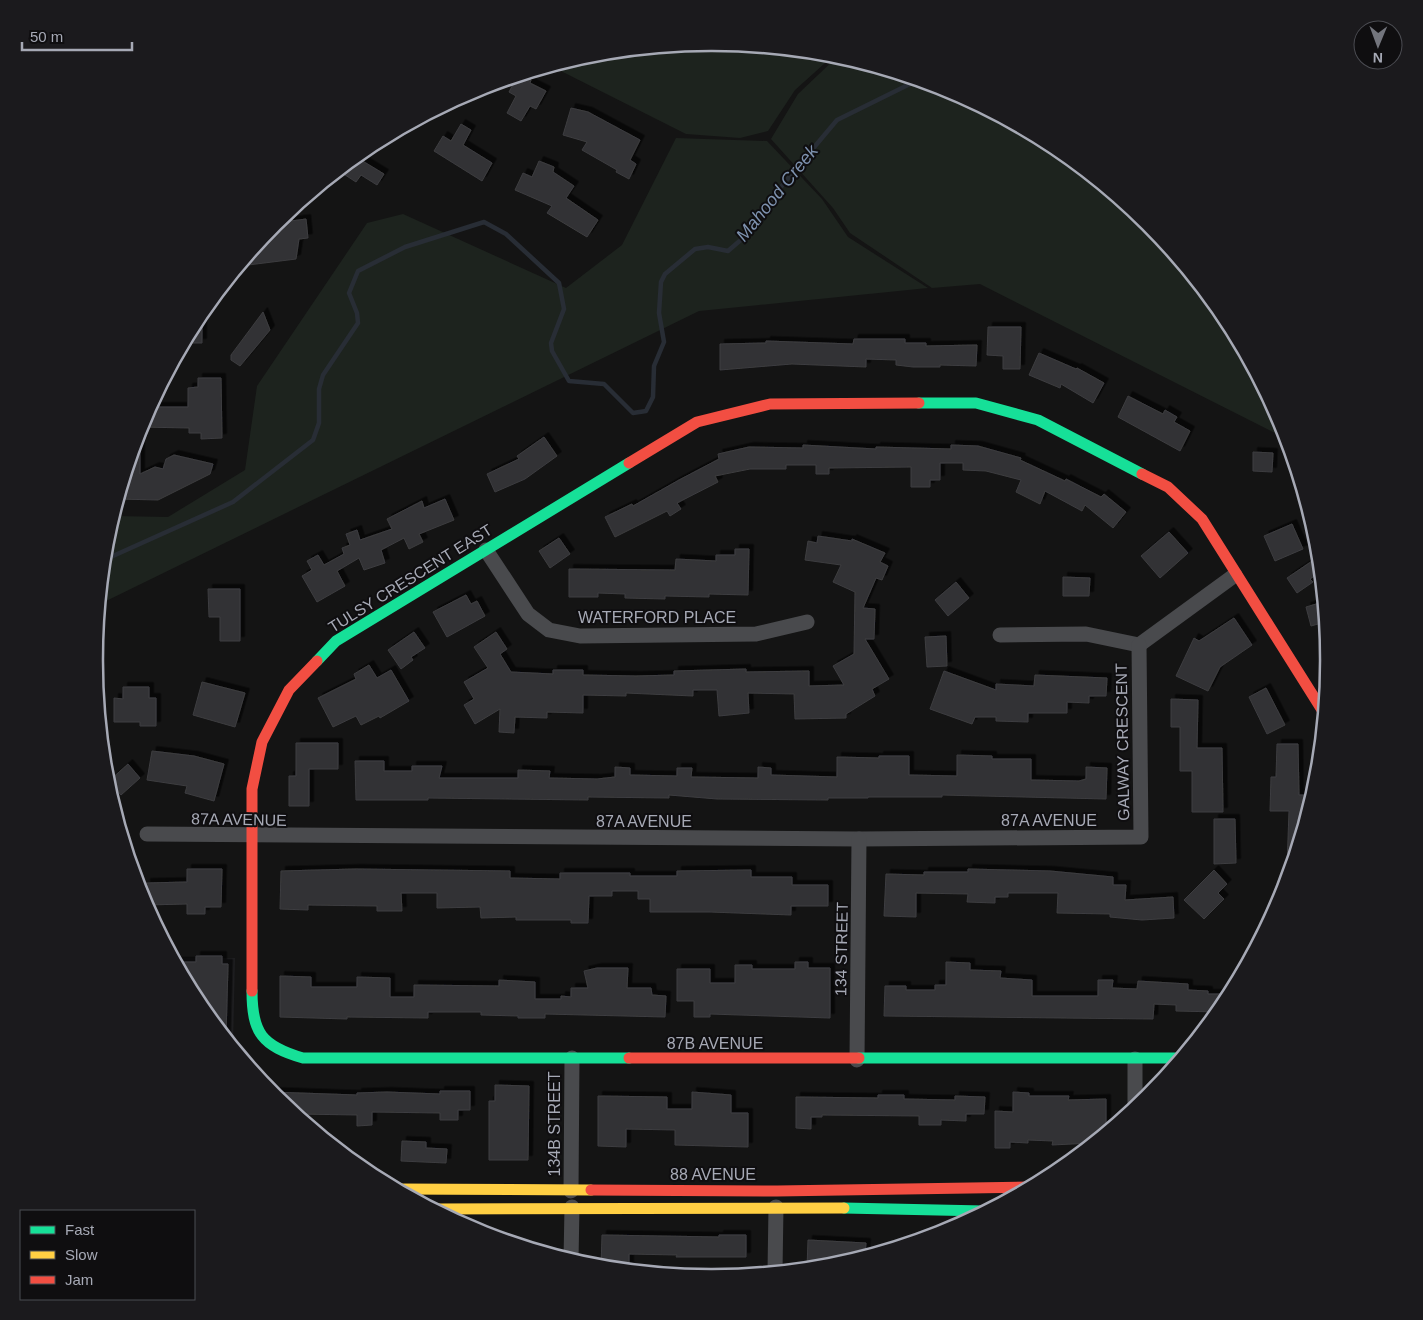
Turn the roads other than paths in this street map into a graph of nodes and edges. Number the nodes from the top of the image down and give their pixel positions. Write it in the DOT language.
graph roads {
  1 [pos="486,550"];
  2 [pos="1235,575"];
  3 [pos="807,622"];
  4 [pos="1000,635"];
  5 [pos="1139,645"];
  6 [pos="1319,705"];
  7 [pos="147,834"];
  8 [pos="252,837"];
  9 [pos="1141,837"];
  10 [pos="859,839"];
  11 [pos="258,1034"];
  12 [pos="572,1058"];
  13 [pos="1171,1058"];
  14 [pos="1135,1059"];
  15 [pos="857,1060"];
  16 [pos="1135,1097"];
  17 [pos="409,1188"];
  18 [pos="1014,1188"];
  19 [pos="571,1191"];
  20 [pos="572,1207"];
  21 [pos="776,1207"];
  22 [pos="448,1209"];
  23 [pos="970,1211"];
  24 [pos="571,1252"];
  25 [pos="775,1265"];
  1 -- 2 [label="street, TULSY CRESCENT EAST"];
  1 -- 3 [label="street, WATERFORD PLACE"];
  1 -- 8 [label="street, TULSY CRESCENT EAST"];
  2 -- 5 [label="street, GALWAY CRESCENT"];
  2 -- 6 [label="street, TULSY CRESCENT EAST"];
  4 -- 5 [label="street"];
  5 -- 9 [label="street, GALWAY CRESCENT"];
  7 -- 8 [label="street, 87A AVENUE"];
  8 -- 10 [label="street, 87A AVENUE"];
  8 -- 11 [label="street, TULSY CRESCENT EAST"];
  9 -- 10 [label="street, 87A AVENUE"];
  10 -- 15 [label="street, 134 STREET"];
  11 -- 12 [label="street, 87B AVENUE"];
  12 -- 15 [label="street, 87B AVENUE"];
  12 -- 19 [label="street, 134B STREET"];
  13 -- 14 [label="street, 87B AVENUE"];
  14 -- 15 [label="street, 87B AVENUE"];
  14 -- 16 [label="street"];
  17 -- 19 [label="street, 88 AVENUE"];
  18 -- 19 [label="street, 88 AVENUE"];
  20 -- 21 [label="street, 88 AVENUE"];
  20 -- 22 [label="street, 88 AVENUE"];
  20 -- 24 [label="street"];
  21 -- 23 [label="street, 88 AVENUE"];
  21 -- 25 [label="street"];
}
